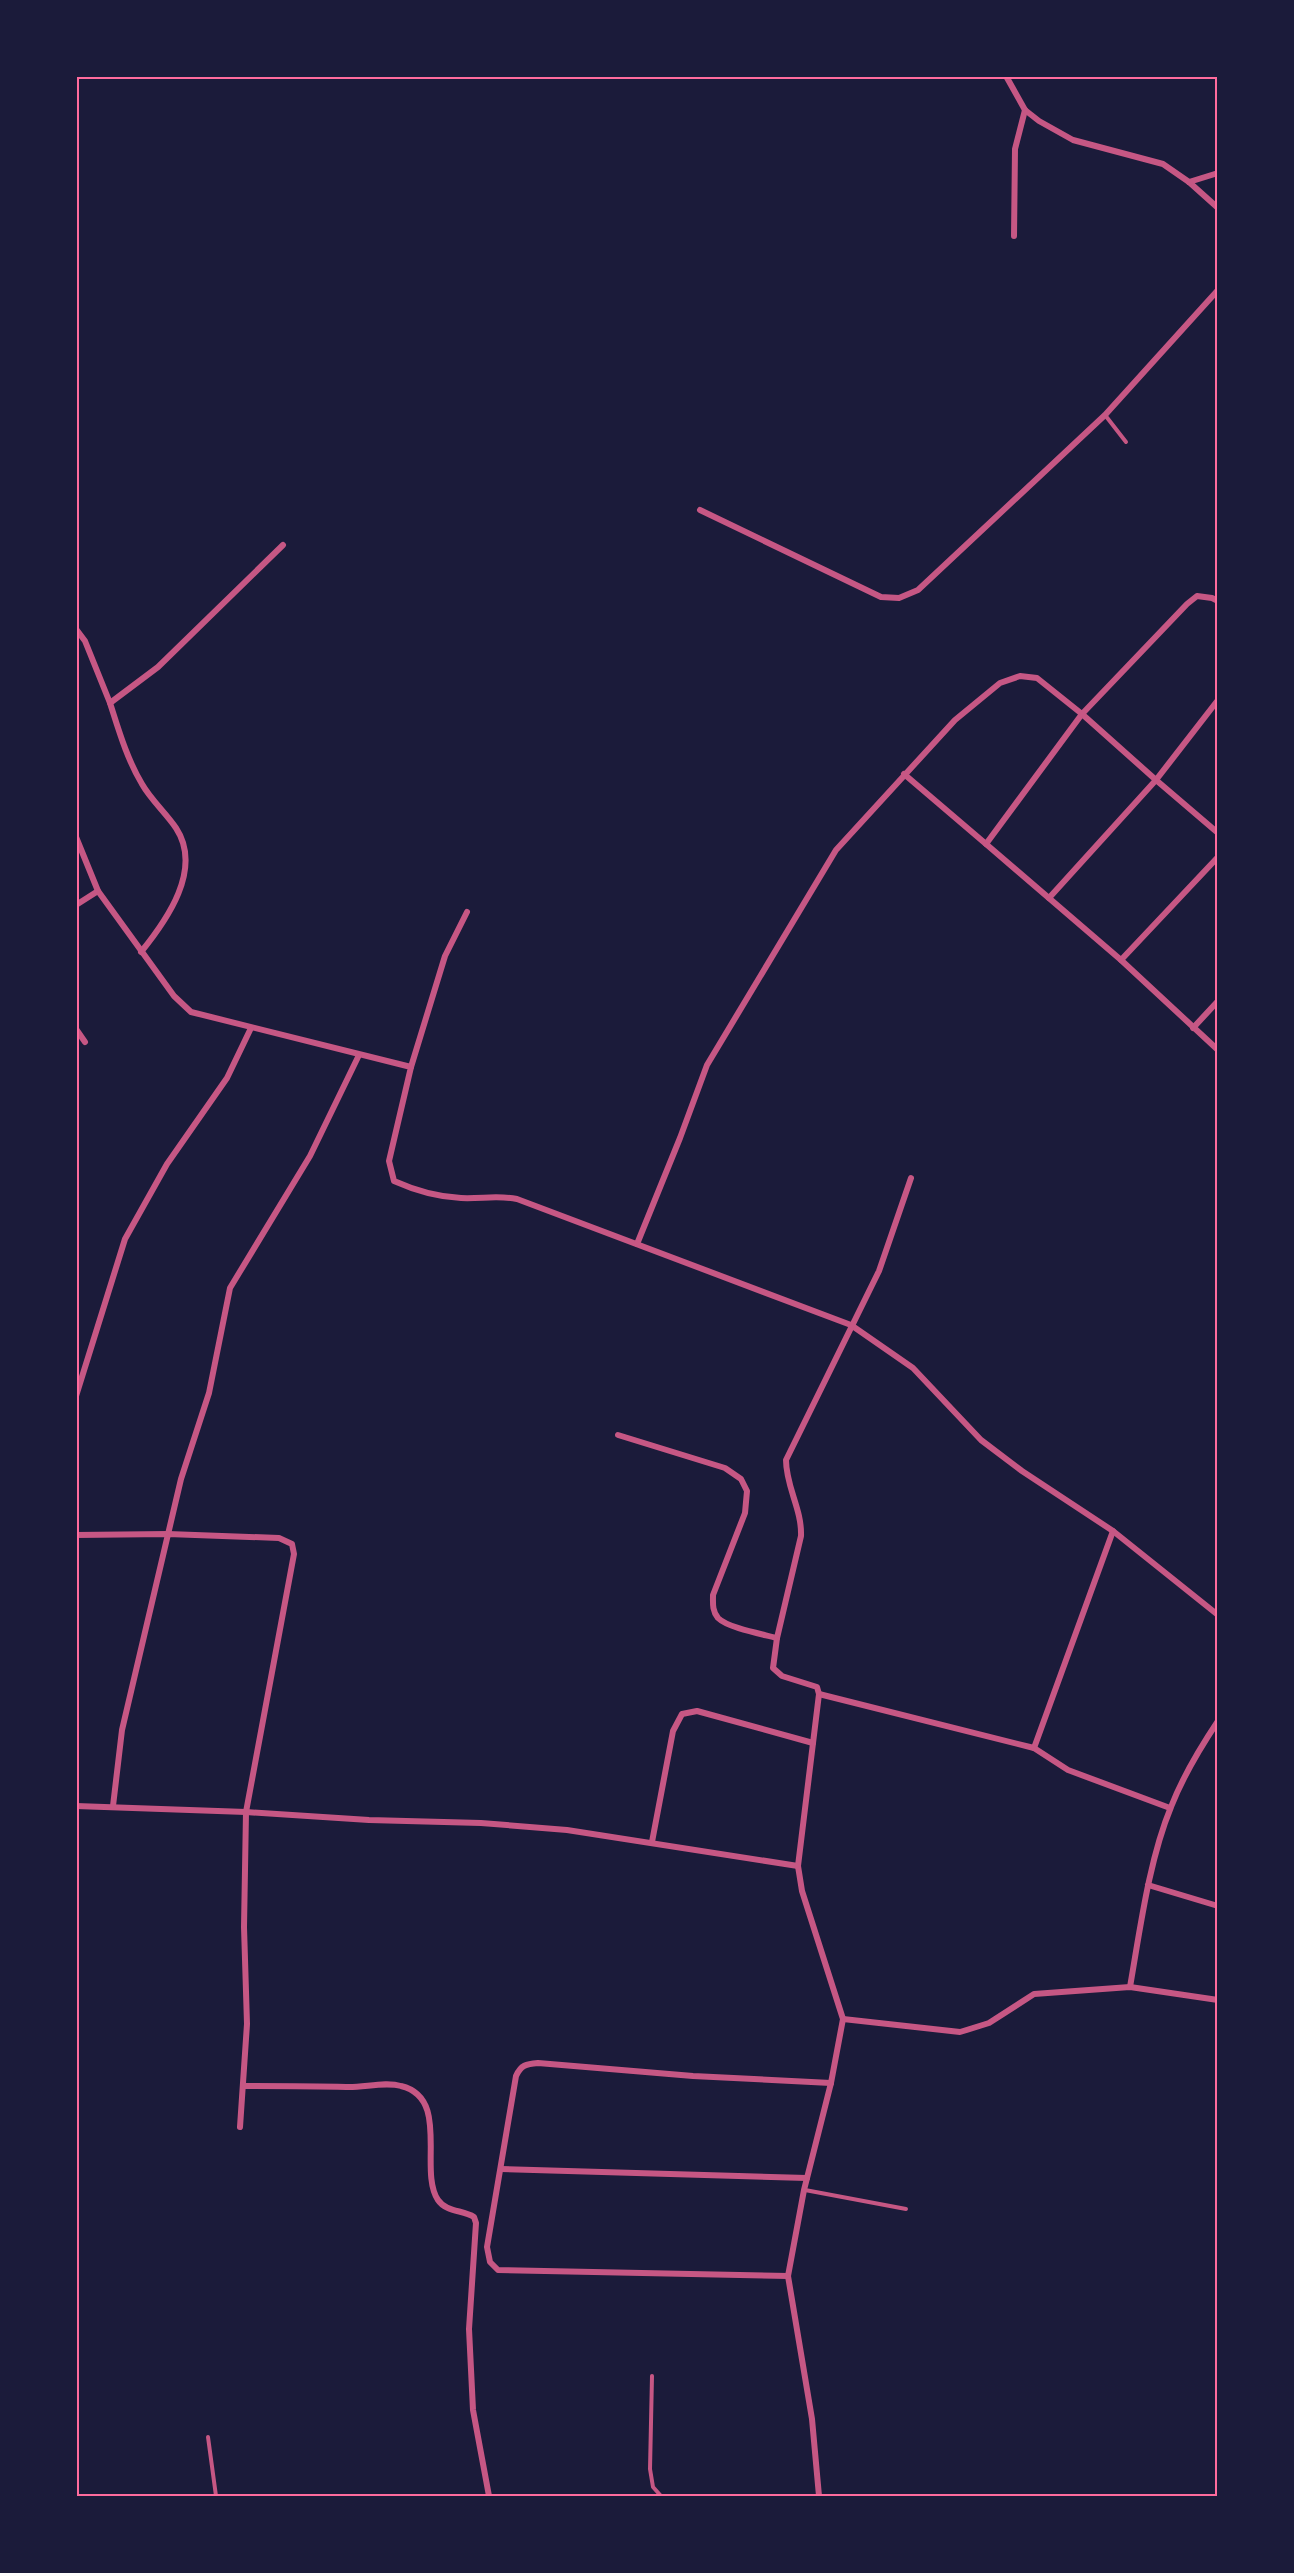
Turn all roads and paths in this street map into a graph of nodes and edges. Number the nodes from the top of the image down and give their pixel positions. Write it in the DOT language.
graph roads {
  1 [pos="1006,76"];
  2 [pos="1024,110"];
  3 [pos="1218,173"];
  4 [pos="1189,182"];
  5 [pos="1218,208"];
  6 [pos="1014,236"];
  7 [pos="1218,290"];
  8 [pos="1105,416"];
  9 [pos="1126,442"];
  10 [pos="700,510"];
  11 [pos="283,545"];
  12 [pos="1218,601"];
  13 [pos="76,629"];
  14 [pos="1218,700"];
  15 [pos="110,703"];
  16 [pos="1082,714"];
  17 [pos="904,774"];
  18 [pos="1156,780"];
  19 [pos="1218,833"];
  20 [pos="76,837"];
  21 [pos="986,844"];
  22 [pos="1218,857"];
  23 [pos="98,891"];
  24 [pos="1049,898"];
  25 [pos="76,905"];
  26 [pos="467,912"];
  27 [pos="141,952"];
  28 [pos="1121,960"];
  29 [pos="1218,1002"];
  30 [pos="251,1028"];
  31 [pos="1193,1028"];
  32 [pos="76,1029"];
  33 [pos="86,1042"];
  34 [pos="1218,1050"];
  35 [pos="359,1055"];
  36 [pos="411,1066"];
  37 [pos="911,1178"];
  38 [pos="637,1244"];
  39 [pos="851,1325"];
  40 [pos="76,1396"];
  41 [pos="618,1435"];
  42 [pos="1113,1532"];
  43 [pos="76,1534"];
  44 [pos="168,1534"];
  45 [pos="1218,1615"];
  46 [pos="777,1638"];
  47 [pos="819,1694"];
  48 [pos="1218,1721"];
  49 [pos="813,1743"];
  50 [pos="1034,1748"];
  51 [pos="76,1806"];
  52 [pos="113,1806"];
  53 [pos="1170,1808"];
  54 [pos="246,1812"];
  55 [pos="652,1842"];
  56 [pos="798,1866"];
  57 [pos="1149,1885"];
  58 [pos="1218,1906"];
  59 [pos="1130,1987"];
  60 [pos="1218,2000"];
  61 [pos="843,2019"];
  62 [pos="831,2083"];
  63 [pos="245,2086"];
  64 [pos="240,2127"];
  65 [pos="501,2169"];
  66 [pos="807,2178"];
  67 [pos="804,2190"];
  68 [pos="906,2209"];
  69 [pos="788,2276"];
  70 [pos="652,2376"];
  71 [pos="208,2437"];
  72 [pos="216,2496"];
  73 [pos="489,2496"];
  74 [pos="661,2496"];
  75 [pos="819,2496"];
  1 -- 2 [label="street"];
  2 -- 4 [label="street"];
  2 -- 6 [label="street"];
  3 -- 4 [label="street"];
  4 -- 5 [label="street"];
  7 -- 8 [label="street"];
  8 -- 9 [label="lane"];
  8 -- 10 [label="street"];
  11 -- 15 [label="street"];
  12 -- 16 [label="street"];
  13 -- 15 [label="street"];
  14 -- 18 [label="street"];
  15 -- 27 [label="street"];
  16 -- 17 [label="street"];
  16 -- 18 [label="street"];
  16 -- 21 [label="street"];
  17 -- 21 [label="street"];
  17 -- 38 [label="street"];
  18 -- 19 [label="street"];
  18 -- 24 [label="street"];
  20 -- 23 [label="street"];
  21 -- 24 [label="street"];
  22 -- 28 [label="street"];
  23 -- 25 [label="street"];
  23 -- 27 [label="street"];
  24 -- 28 [label="street"];
  26 -- 36 [label="street"];
  27 -- 30 [label="street"];
  28 -- 31 [label="street"];
  29 -- 31 [label="street"];
  30 -- 35 [label="street"];
  30 -- 40 [label="street"];
  31 -- 34 [label="street"];
  32 -- 33 [label="street"];
  35 -- 36 [label="street"];
  35 -- 44 [label="street"];
  36 -- 38 [label="street"];
  37 -- 39 [label="street"];
  38 -- 39 [label="street"];
  39 -- 42 [label="street"];
  39 -- 46 [label="street"];
  41 -- 46 [label="street"];
  42 -- 45 [label="street"];
  42 -- 50 [label="street"];
  43 -- 44 [label="street"];
  44 -- 52 [label="street"];
  44 -- 54 [label="street"];
  46 -- 47 [label="street"];
  47 -- 49 [label="street"];
  47 -- 50 [label="street"];
  48 -- 53 [label="street"];
  49 -- 55 [label="street"];
  49 -- 56 [label="street"];
  50 -- 53 [label="street"];
  51 -- 52 [label="street"];
  52 -- 54 [label="street"];
  53 -- 57 [label="street"];
  54 -- 55 [label="street"];
  54 -- 63 [label="street"];
  55 -- 56 [label="street"];
  56 -- 61 [label="street"];
  57 -- 58 [label="street"];
  57 -- 59 [label="street"];
  59 -- 60 [label="street"];
  59 -- 61 [label="street"];
  61 -- 62 [label="street"];
  62 -- 65 [label="street"];
  62 -- 66 [label="street"];
  63 -- 64 [label="street"];
  63 -- 73 [label="street"];
  65 -- 66 [label="street"];
  65 -- 69 [label="street"];
  66 -- 67 [label="street"];
  67 -- 68 [label="lane"];
  67 -- 69 [label="street"];
  69 -- 75 [label="street"];
  70 -- 74 [label="lane"];
  71 -- 72 [label="lane"];
}
